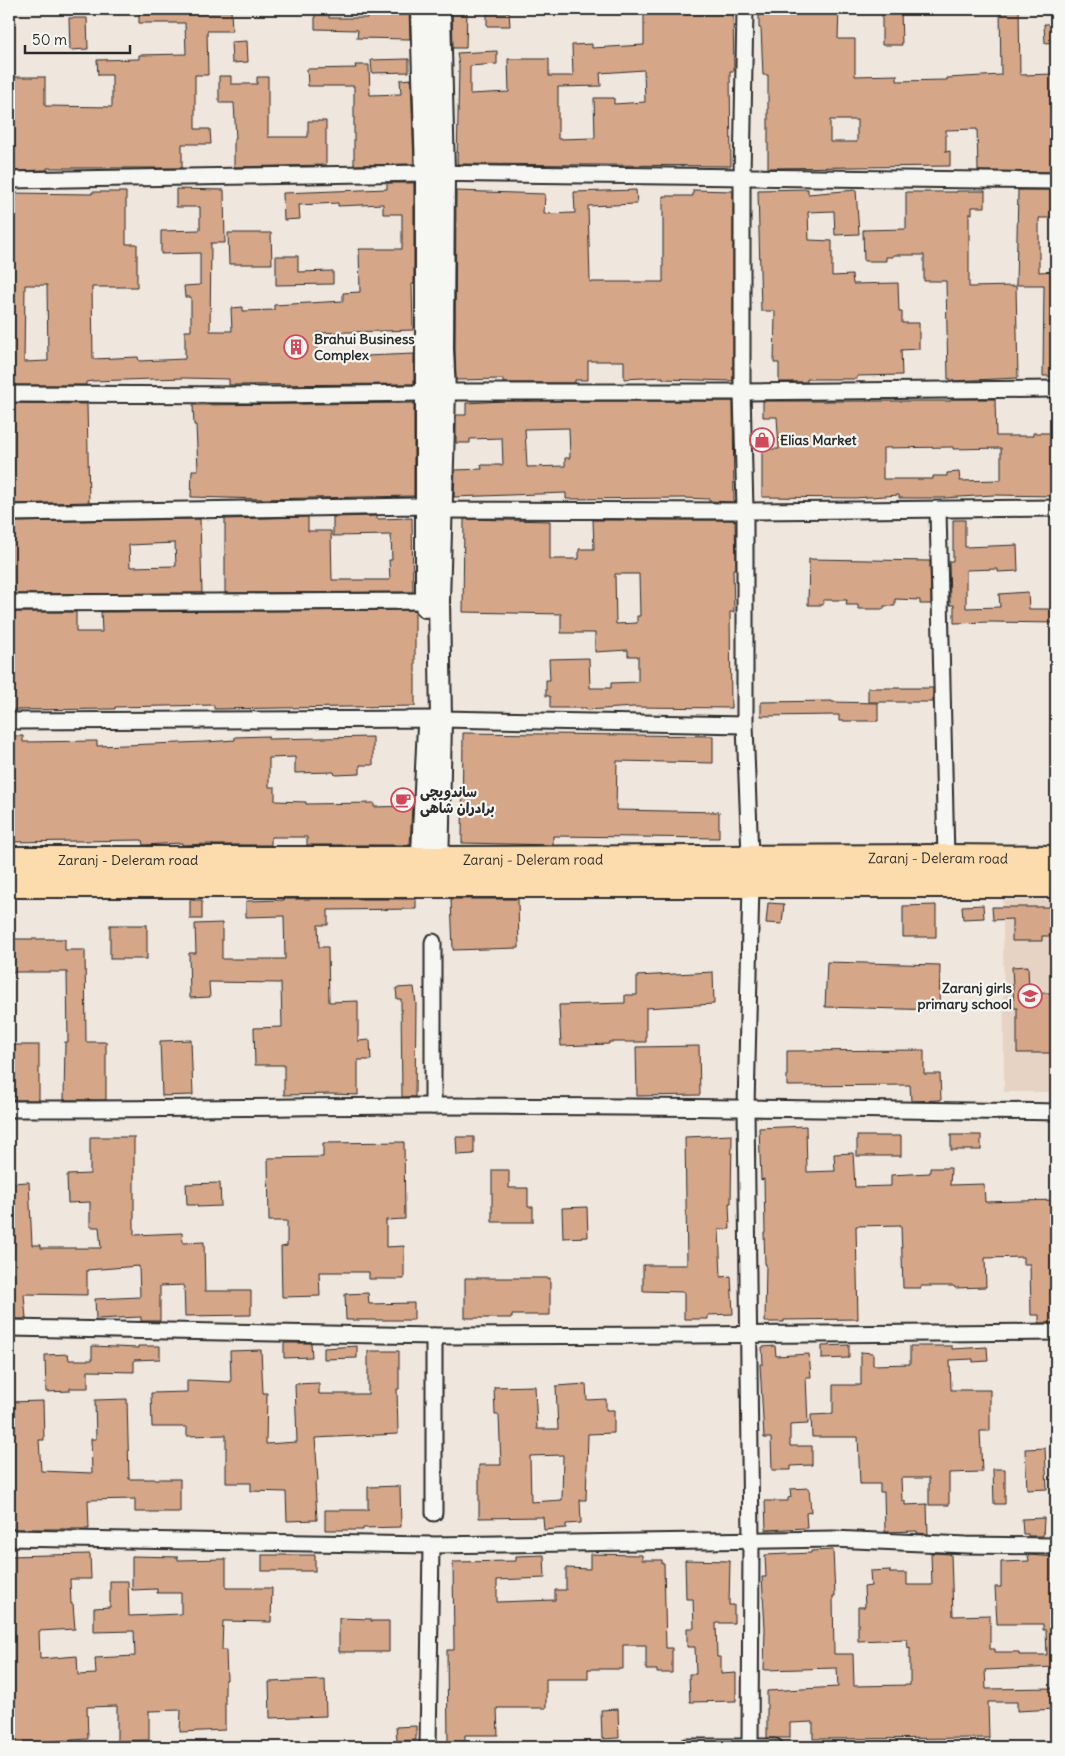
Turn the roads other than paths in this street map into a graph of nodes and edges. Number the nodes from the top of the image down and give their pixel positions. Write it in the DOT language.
graph roads {
  1 [pos="421,9"];
  2 [pos="440,9"];
  3 [pos="745,9"];
  4 [pos="435,174"];
  5 [pos="742,176"];
  6 [pos="9,180"];
  7 [pos="1056,181"];
  8 [pos="1056,389"];
  9 [pos="445,392"];
  10 [pos="742,392"];
  11 [pos="425,393"];
  12 [pos="9,394"];
  13 [pos="1056,508"];
  14 [pos="434,509"];
  15 [pos="745,510"];
  16 [pos="938,510"];
  17 [pos="9,513"];
  18 [pos="433,601"];
  19 [pos="9,603"];
  20 [pos="435,719"];
  21 [pos="9,721"];
  22 [pos="744,725"];
  23 [pos="946,858"];
  24 [pos="1056,859"];
  25 [pos="9,860"];
  26 [pos="751,871"];
  27 [pos="430,872"];
  28 [pos="9,884"];
  29 [pos="1056,884"];
  30 [pos="432,942"];
  31 [pos="433,1106"];
  32 [pos="746,1108"];
  33 [pos="9,1109"];
  34 [pos="1056,1112"];
  35 [pos="9,1328"];
  36 [pos="1056,1332"];
  37 [pos="748,1334"];
  38 [pos="434,1336"];
  39 [pos="434,1513"];
  40 [pos="9,1538"];
  41 [pos="751,1541"];
  42 [pos="431,1545"];
  43 [pos="1056,1546"];
  44 [pos="428,1747"];
  45 [pos="686,1747"];
  46 [pos="750,1747"];
  47 [pos="775,1747"];
  1 -- 4 [label="main road"];
  2 -- 4 [label="main road"];
  3 -- 5 [label="street"];
  4 -- 5 [label="street"];
  4 -- 6 [label="street"];
  4 -- 9 [label="main road"];
  4 -- 11 [label="main road"];
  5 -- 7 [label="street"];
  5 -- 10 [label="street"];
  8 -- 10 [label="street"];
  9 -- 10 [label="street"];
  9 -- 11 [label="street"];
  9 -- 14 [label="main road"];
  10 -- 15 [label="street"];
  11 -- 12 [label="street"];
  11 -- 14 [label="main road"];
  13 -- 16 [label="street"];
  14 -- 15 [label="street"];
  14 -- 17 [label="street"];
  14 -- 18 [label="main road"];
  15 -- 16 [label="street"];
  15 -- 22 [label="street"];
  16 -- 23 [label="street"];
  18 -- 19 [label="street"];
  18 -- 20 [label="main road"];
  20 -- 21 [label="street"];
  20 -- 22 [label="street"];
  20 -- 27 [label="main road"];
  22 -- 26 [label="street"];
  23 -- 24 [label="highway, Zaranj - Deleram road"];
  23 -- 26 [label="highway, Zaranj - Deleram road"];
  25 -- 27 [label="highway, Zaranj - Deleram road"];
  26 -- 27 [label="highway, Zaranj - Deleram road"];
  26 -- 29 [label="highway, Zaranj - Deleram road"];
  26 -- 32 [label="street"];
  27 -- 28 [label="highway, Zaranj - Deleram road"];
  30 -- 31 [label="street"];
  31 -- 32 [label="street"];
  31 -- 33 [label="street"];
  32 -- 34 [label="street"];
  32 -- 37 [label="street"];
  35 -- 38 [label="street"];
  36 -- 37 [label="street"];
  37 -- 38 [label="street"];
  37 -- 41 [label="street"];
  38 -- 39 [label="street"];
  40 -- 42 [label="street"];
  41 -- 42 [label="street"];
  41 -- 43 [label="street"];
  41 -- 46 [label="street"];
  42 -- 44 [label="street"];
  45 -- 46 [label="street"];
  46 -- 47 [label="street"];
}
